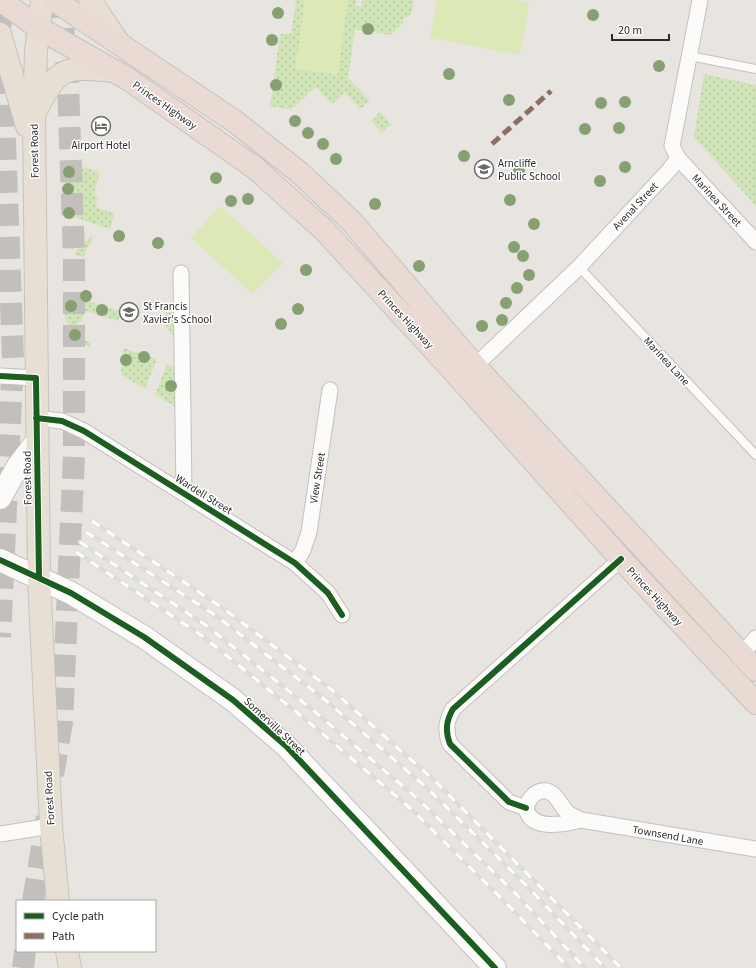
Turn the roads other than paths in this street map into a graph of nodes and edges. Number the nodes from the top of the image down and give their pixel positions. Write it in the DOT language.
graph roads {
  1 [pos="0,0"];
  2 [pos="42,0"];
  3 [pos="54,0"];
  4 [pos="90,0"];
  5 [pos="700,0"];
  6 [pos="39,28"];
  7 [pos="0,34"];
  8 [pos="118,42"];
  9 [pos="690,56"];
  10 [pos="756,69"];
  11 [pos="115,71"];
  12 [pos="34,114"];
  13 [pos="34,157"];
  14 [pos="678,158"];
  15 [pos="756,242"];
  16 [pos="579,267"];
  17 [pos="181,272"];
  18 [pos="475,366"];
  19 [pos="0,376"];
  20 [pos="36,378"];
  21 [pos="330,390"];
  22 [pos="36,418"];
  23 [pos="37,441"];
  24 [pos="756,455"];
  25 [pos="184,493"];
  26 [pos="0,498"];
  27 [pos="621,559"];
  28 [pos="0,560"];
  29 [pos="296,563"];
  30 [pos="39,578"];
  31 [pos="342,615"];
  32 [pos="749,646"];
  33 [pos="756,670"];
  34 [pos="756,703"];
  35 [pos="526,808"];
  36 [pos="581,820"];
  37 [pos="51,826"];
  38 [pos="0,834"];
  39 [pos="756,849"];
  40 [pos="58,900"];
  41 [pos="494,968"];
  1 -- 6 [label="highway, Princes Highway"];
  2 -- 6 [label="main road, Forest Road"];
  3 -- 8 [label="highway, Princes Highway"];
  4 -- 8 [label="main road"];
  5 -- 9 [label="street"];
  6 -- 11 [label="highway, Princes Highway"];
  6 -- 12 [label="main road, Forest Road"];
  7 -- 13 [label="main road"];
  8 -- 18 [label="highway, Princes Highway"];
  9 -- 10 [label="lane"];
  9 -- 14 [label="street"];
  11 -- 12 [label="main road"];
  11 -- 27 [label="highway, Princes Highway"];
  12 -- 13 [label="main road, Forest Road"];
  13 -- 20 [label="main road, Forest Road"];
  14 -- 15 [label="street, Marinea Street"];
  14 -- 16 [label="street, Avenal Street"];
  16 -- 18 [label="street, Avenal Street"];
  16 -- 24 [label="lane, Marinea Lane"];
  17 -- 25 [label="street"];
  18 -- 32 [label="highway, Princes Highway"];
  19 -- 20 [label="street"];
  20 -- 22 [label="main road, Forest Road"];
  21 -- 29 [label="street, View Street"];
  22 -- 23 [label="main road, Forest Road"];
  22 -- 25 [label="street, Wardell Street"];
  23 -- 26 [label="street"];
  23 -- 30 [label="main road, Forest Road"];
  25 -- 29 [label="street, Wardell Street"];
  27 -- 34 [label="highway, Princes Highway"];
  27 -- 35 [label="street"];
  28 -- 30 [label="street, Somerville Street"];
  29 -- 31 [label="street, Wardell Street"];
  30 -- 37 [label="main road, Forest Road"];
  30 -- 41 [label="street, Somerville Street"];
  32 -- 33 [label="highway, Princes Highway"];
  35 -- 36 [label="street, Townsend Lane"];
  35 -- 36 [label="street, Townsend Lane"];
  36 -- 39 [label="street, Townsend Lane"];
  37 -- 38 [label="street"];
  37 -- 40 [label="main road, Forest Road"];
}
